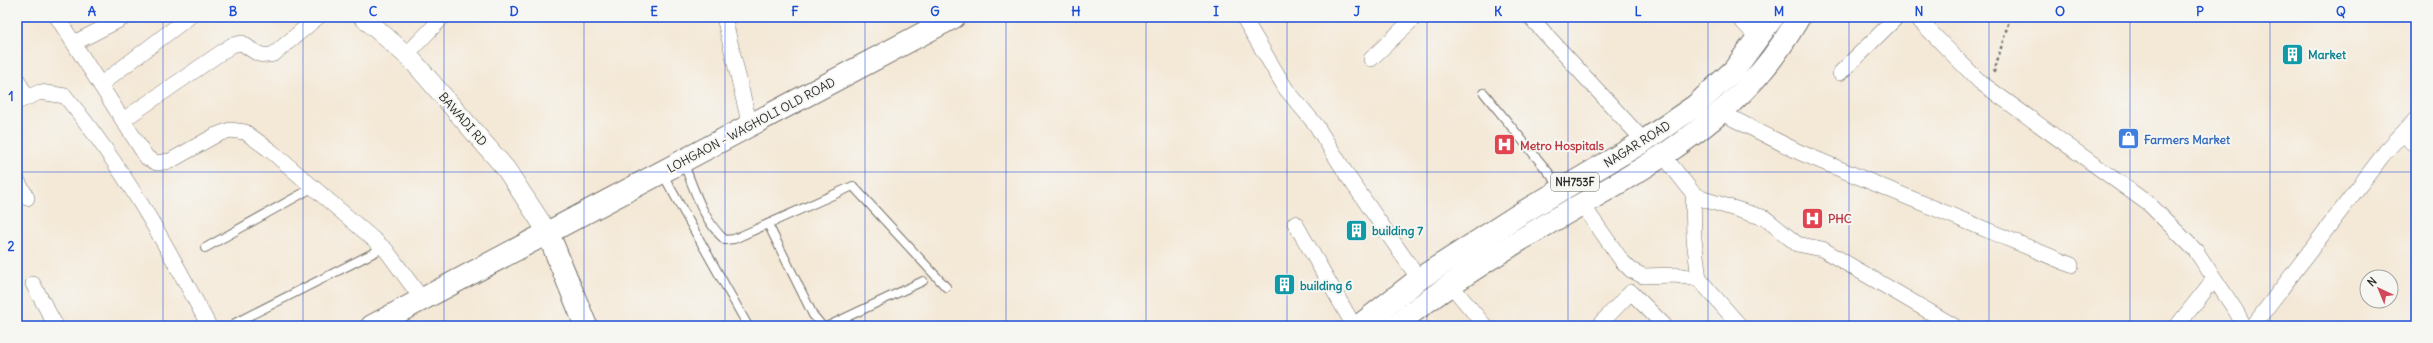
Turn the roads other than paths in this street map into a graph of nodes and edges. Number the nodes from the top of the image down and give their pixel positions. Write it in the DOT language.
graph roads {
  1 [pos="57,17"];
  2 [pos="125,17"];
  3 [pos="189,17"];
  4 [pos="318,17"];
  5 [pos="363,17"];
  6 [pos="443,17"];
  7 [pos="724,17"];
  8 [pos="954,17"];
  9 [pos="1415,17"];
  10 [pos="1530,17"];
  11 [pos="1738,17"];
  12 [pos="1773,17"];
  13 [pos="1799,17"];
  14 [pos="1897,17"];
  15 [pos="1916,17"];
  16 [pos="1246,18"];
  17 [pos="1758,38"];
  18 [pos="74,43"];
  19 [pos="406,55"];
  20 [pos="1370,59"];
  21 [pos="1840,74"];
  22 [pos="17,79"];
  23 [pos="101,84"];
  24 [pos="1484,93"];
  25 [pos="22,100"];
  26 [pos="1720,112"];
  27 [pos="2416,119"];
  28 [pos="123,120"];
  29 [pos="750,126"];
  30 [pos="2402,134"];
  31 [pos="1644,141"];
  32 [pos="2416,146"];
  33 [pos="1663,155"];
  34 [pos="682,162"];
  35 [pos="661,173"];
  36 [pos="17,180"];
  37 [pos="312,188"];
  38 [pos="1563,189"];
  39 [pos="1693,193"];
  40 [pos="27,198"];
  41 [pos="1582,204"];
  42 [pos="1295,223"];
  43 [pos="768,224"];
  44 [pos="548,233"];
  45 [pos="205,248"];
  46 [pos="383,248"];
  47 [pos="2070,265"];
  48 [pos="1699,278"];
  49 [pos="2214,278"];
  50 [pos="1418,279"];
  51 [pos="923,281"];
  52 [pos="33,284"];
  53 [pos="1450,284"];
  54 [pos="946,287"];
  55 [pos="422,299"];
  56 [pos="235,323"];
  57 [pos="56,326"];
  58 [pos="209,326"];
  59 [pos="372,326"];
  60 [pos="586,326"];
  61 [pos="748,326"];
  62 [pos="822,326"];
  63 [pos="828,326"];
  64 [pos="1354,326"];
  65 [pos="1359,326"];
  66 [pos="1394,326"];
  67 [pos="1485,326"];
  68 [pos="1598,326"];
  69 [pos="1665,326"];
  70 [pos="1740,326"];
  71 [pos="1954,326"];
  72 [pos="2177,326"];
  73 [pos="2244,326"];
  74 [pos="2253,326"];
  1 -- 18 [label="street"];
  2 -- 18 [label="street"];
  3 -- 23 [label="street"];
  4 -- 28 [label="street"];
  5 -- 19 [label="street, BAWADI RD"];
  6 -- 19 [label="street"];
  7 -- 29 [label="street"];
  8 -- 29 [label="main road, LOHGAON - WAGHOLI OLD ROAD"];
  9 -- 20 [label="street"];
  10 -- 31 [label="street"];
  11 -- 17 [label="street"];
  12 -- 17 [label="main road, NAGAR ROAD / NH753F"];
  13 -- 26 [label="main road, NAGAR ROAD / NH753F"];
  14 -- 21 [label="street"];
  15 -- 49 [label="street"];
  16 -- 50 [label="street"];
  17 -- 31 [label="main road, NAGAR ROAD / NH753F"];
  18 -- 23 [label="street"];
  19 -- 44 [label="street, BAWADI RD"];
  22 -- 25 [label="street"];
  23 -- 28 [label="street"];
  24 -- 38 [label="lane"];
  25 -- 58 [label="street"];
  26 -- 33 [label="main road, NAGAR ROAD / NH753F"];
  26 -- 47 [label="street"];
  27 -- 30 [label="street"];
  28 -- 37 [label="street"];
  29 -- 34 [label="main road, LOHGAON - WAGHOLI OLD ROAD"];
  30 -- 32 [label="street"];
  30 -- 74 [label="street"];
  31 -- 38 [label="main road, NAGAR ROAD / NH753F"];
  33 -- 39 [label="street"];
  33 -- 41 [label="main road, NAGAR ROAD / NH753F"];
  34 -- 35 [label="main road, LOHGAON - WAGHOLI OLD ROAD"];
  34 -- 43 [label="lane"];
  35 -- 44 [label="main road, LOHGAON - WAGHOLI OLD ROAD"];
  35 -- 61 [label="lane"];
  36 -- 40 [label="street"];
  37 -- 45 [label="lane"];
  37 -- 46 [label="street"];
  38 -- 50 [label="main road, NAGAR ROAD / NH753F"];
  39 -- 48 [label="street"];
  39 -- 71 [label="street"];
  41 -- 48 [label="street"];
  41 -- 53 [label="main road, NAGAR ROAD / NH753F"];
  42 -- 64 [label="street"];
  43 -- 54 [label="lane"];
  43 -- 62 [label="lane"];
  44 -- 55 [label="main road, LOHGAON - WAGHOLI OLD ROAD"];
  44 -- 60 [label="main road"];
  46 -- 55 [label="street"];
  46 -- 56 [label="lane"];
  48 -- 70 [label="street"];
  49 -- 72 [label="street"];
  49 -- 73 [label="street"];
  50 -- 65 [label="main road, NAGAR ROAD / NH753F"];
  51 -- 63 [label="lane"];
  52 -- 57 [label="street"];
  53 -- 66 [label="main road, NAGAR ROAD / NH753F"];
  53 -- 67 [label="street"];
  55 -- 59 [label="main road, LOHGAON - WAGHOLI OLD ROAD"];
  68 -- 69 [label="street"];
}
